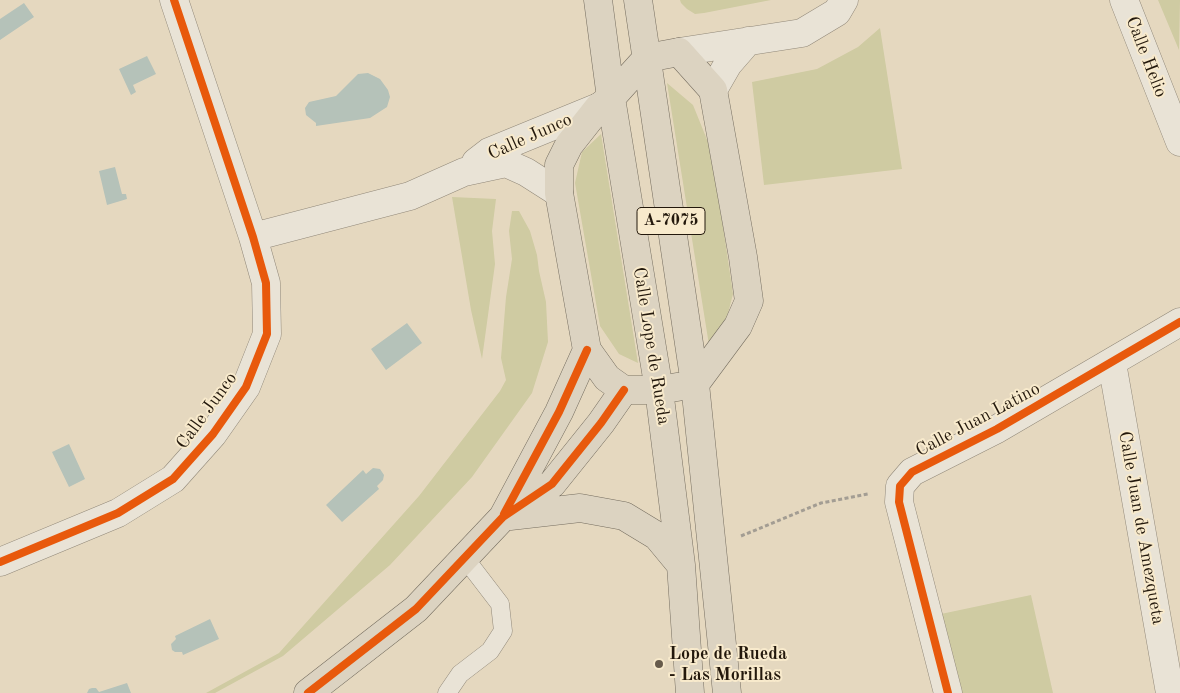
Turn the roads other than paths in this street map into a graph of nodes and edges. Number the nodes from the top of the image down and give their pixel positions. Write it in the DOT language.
graph roads {
  1 [pos="174,0"];
  2 [pos="598,0"];
  3 [pos="638,0"];
  4 [pos="844,0"];
  5 [pos="1124,0"];
  6 [pos="748,42"];
  7 [pos="679,52"];
  8 [pos="647,58"];
  9 [pos="713,90"];
  10 [pos="605,102"];
  11 [pos="1180,142"];
  12 [pos="464,172"];
  13 [pos="559,193"];
  14 [pos="253,237"];
  15 [pos="1180,322"];
  16 [pos="587,350"];
  17 [pos="1112,363"];
  18 [pos="695,384"];
  19 [pos="624,390"];
  20 [pos="659,390"];
  21 [pos="503,516"];
  22 [pos="464,557"];
  23 [pos="0,562"];
  24 [pos="681,565"];
  25 [pos="308,693"];
  26 [pos="447,693"];
  27 [pos="690,693"];
  28 [pos="727,693"];
  29 [pos="948,693"];
  30 [pos="1170,693"];
  1 -- 14 [label="street, Calle Junco"];
  2 -- 10 [label="main road, Calle Lope de Rueda / A-7075"];
  3 -- 8 [label="main road, Calle Lope de Rueda / A-7075"];
  4 -- 6 [label="street"];
  5 -- 11 [label="street, Calle Helio"];
  6 -- 7 [label="street"];
  6 -- 9 [label="street"];
  7 -- 8 [label="main road"];
  7 -- 9 [label="main road"];
  8 -- 10 [label="main road"];
  8 -- 18 [label="main road, Calle Lope de Rueda / A-7075"];
  9 -- 18 [label="main road"];
  10 -- 12 [label="street, Calle Junco"];
  10 -- 13 [label="main road"];
  10 -- 20 [label="main road, Calle Lope de Rueda / A-7075"];
  12 -- 13 [label="street, Calle Junco"];
  12 -- 14 [label="street, Calle Junco"];
  13 -- 16 [label="main road"];
  14 -- 23 [label="street, Calle Junco"];
  15 -- 17 [label="street, Calle Juan Latino"];
  16 -- 19 [label="main road"];
  16 -- 21 [label="main road"];
  17 -- 29 [label="street, Calle Juan Latino"];
  17 -- 30 [label="street, Calle Juan de Amezqueta"];
  18 -- 20 [label="main road"];
  18 -- 28 [label="main road, Calle Lope de Rueda / A-7075"];
  19 -- 20 [label="main road"];
  19 -- 21 [label="main road"];
  20 -- 24 [label="main road, Calle Lope de Rueda / A-7075"];
  21 -- 22 [label="main road"];
  21 -- 24 [label="main road"];
  22 -- 25 [label="main road"];
  22 -- 26 [label="lane"];
  24 -- 27 [label="main road, Calle Lope de Rueda / A-7075"];
}
